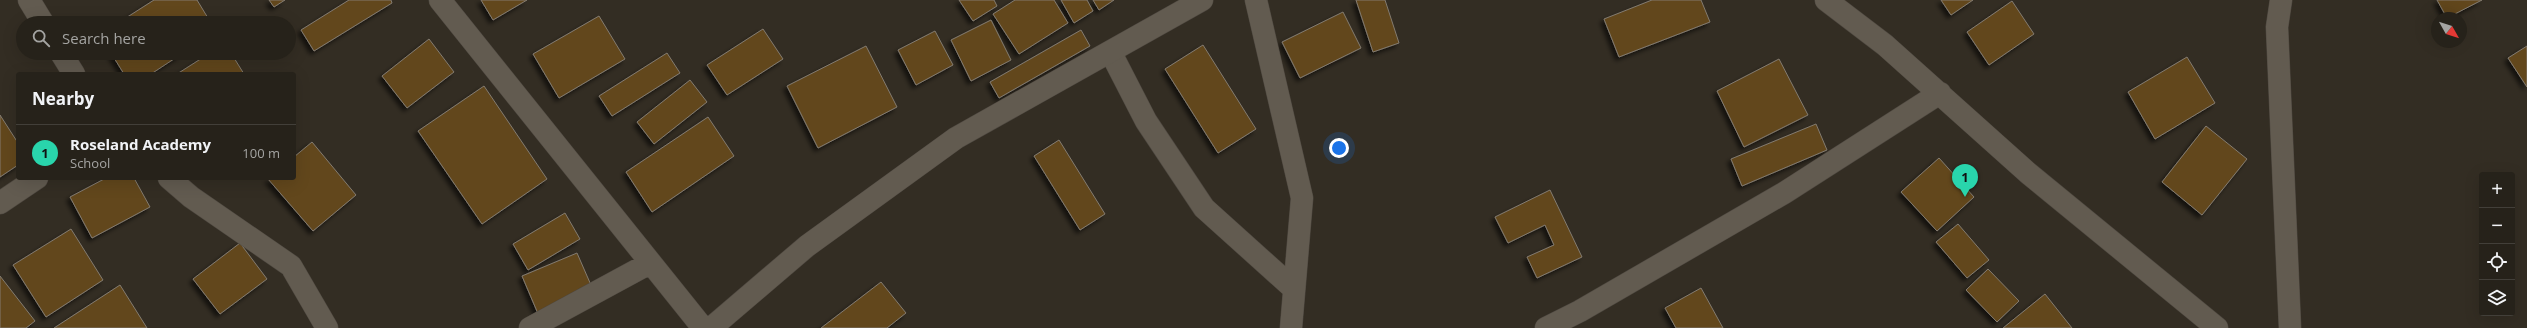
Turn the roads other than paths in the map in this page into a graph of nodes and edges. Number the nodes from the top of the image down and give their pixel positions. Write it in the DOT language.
graph roads {
  1 [pos="29,0"];
  2 [pos="440,0"];
  3 [pos="1202,0"];
  4 [pos="1256,0"];
  5 [pos="1826,0"];
  6 [pos="2281,0"];
  7 [pos="39,16"];
  8 [pos="1111,53"];
  9 [pos="65,60"];
  10 [pos="73,72"];
  11 [pos="1940,93"];
  12 [pos="34,180"];
  13 [pos="171,180"];
  14 [pos="0,203"];
  15 [pos="650,263"];
  16 [pos="1294,289"];
  17 [pos="327,328"];
  18 [pos="530,328"];
  19 [pos="702,328"];
  20 [pos="710,328"];
  21 [pos="1291,328"];
  22 [pos="1546,328"];
  23 [pos="2216,328"];
  24 [pos="2290,328"];
  1 -- 7 [label="street"];
  2 -- 15 [label="street"];
  3 -- 8 [label="street"];
  4 -- 16 [label="street"];
  5 -- 11 [label="street"];
  6 -- 24 [label="street"];
  8 -- 16 [label="street"];
  8 -- 20 [label="street"];
  9 -- 10 [label="street"];
  11 -- 22 [label="street"];
  11 -- 23 [label="street"];
  12 -- 14 [label="street"];
  13 -- 17 [label="street"];
  15 -- 18 [label="street"];
  15 -- 19 [label="street"];
  16 -- 21 [label="street"];
}
